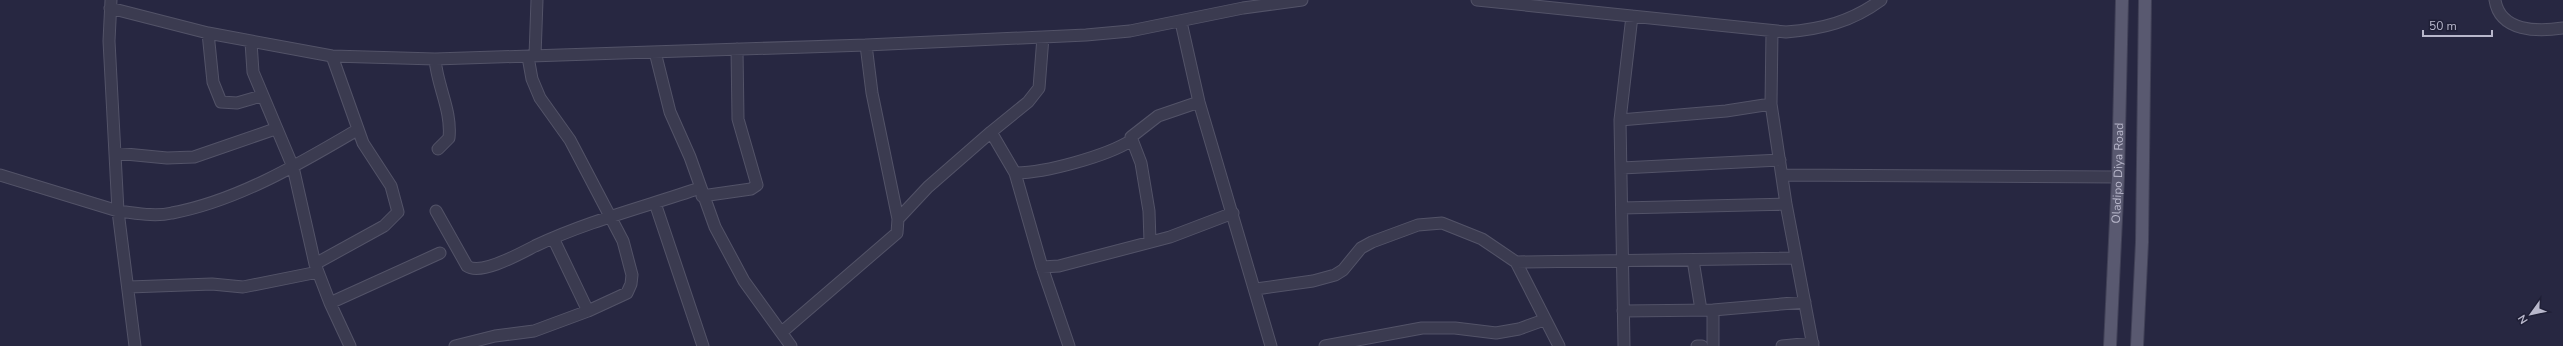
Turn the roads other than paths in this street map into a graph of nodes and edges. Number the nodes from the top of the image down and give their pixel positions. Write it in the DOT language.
graph roads {
  1 [pos="537,0"];
  2 [pos="1302,0"];
  3 [pos="1477,0"];
  4 [pos="1881,0"];
  5 [pos="2122,0"];
  6 [pos="2145,0"];
  7 [pos="2495,0"];
  8 [pos="111,4"];
  9 [pos="1632,16"];
  10 [pos="1181,22"];
  11 [pos="2563,28"];
  12 [pos="1772,31"];
  13 [pos="208,33"];
  14 [pos="1043,37"];
  15 [pos="251,42"];
  16 [pos="866,45"];
  17 [pos="737,49"];
  18 [pos="655,52"];
  19 [pos="332,56"];
  20 [pos="532,56"];
  21 [pos="435,59"];
  22 [pos="261,96"];
  23 [pos="1199,102"];
  24 [pos="1772,104"];
  25 [pos="1620,120"];
  26 [pos="275,129"];
  27 [pos="357,130"];
  28 [pos="991,132"];
  29 [pos="1132,140"];
  30 [pos="438,149"];
  31 [pos="115,153"];
  32 [pos="1780,160"];
  33 [pos="293,167"];
  34 [pos="1622,168"];
  35 [pos="1015,173"];
  36 [pos="0,175"];
  37 [pos="1782,175"];
  38 [pos="2118,177"];
  39 [pos="701,192"];
  40 [pos="655,203"];
  41 [pos="1786,204"];
  42 [pos="1622,208"];
  43 [pos="436,210"];
  44 [pos="118,211"];
  45 [pos="1233,213"];
  46 [pos="610,215"];
  47 [pos="898,219"];
  48 [pos="553,238"];
  49 [pos="1150,242"];
  50 [pos="440,253"];
  51 [pos="1795,258"];
  52 [pos="1693,260"];
  53 [pos="1622,261"];
  54 [pos="1516,262"];
  55 [pos="1042,267"];
  56 [pos="317,268"];
  57 [pos="129,287"];
  58 [pos="1256,290"];
  59 [pos="1805,302"];
  60 [pos="330,303"];
  61 [pos="1701,310"];
  62 [pos="1713,310"];
  63 [pos="588,311"];
  64 [pos="1623,311"];
  65 [pos="1544,320"];
  66 [pos="782,332"];
  67 [pos="1813,345"];
  68 [pos="135,346"];
  69 [pos="350,346"];
  70 [pos="455,346"];
  71 [pos="702,346"];
  72 [pos="791,346"];
  73 [pos="1069,346"];
  74 [pos="1271,346"];
  75 [pos="1325,346"];
  76 [pos="1559,346"];
  77 [pos="1624,346"];
  78 [pos="1697,346"];
  79 [pos="1702,346"];
  80 [pos="1713,346"];
  81 [pos="1782,346"];
  82 [pos="2110,346"];
  83 [pos="2137,346"];
  1 -- 20 [label="street"];
  2 -- 10 [label="street"];
  3 -- 9 [label="street"];
  4 -- 12 [label="street"];
  5 -- 38 [label="main road, Oladipo Diya Road"];
  6 -- 83 [label="main road, Oladipo Diya Road"];
  7 -- 11 [label="street"];
  8 -- 13 [label="street"];
  8 -- 31 [label="street"];
  9 -- 12 [label="street"];
  9 -- 25 [label="street"];
  10 -- 14 [label="street"];
  10 -- 23 [label="street"];
  12 -- 24 [label="street"];
  13 -- 15 [label="street"];
  13 -- 22 [label="street"];
  14 -- 16 [label="street"];
  14 -- 28 [label="street"];
  15 -- 19 [label="street"];
  15 -- 22 [label="street"];
  16 -- 17 [label="street"];
  16 -- 47 [label="street"];
  17 -- 18 [label="street"];
  17 -- 39 [label="street"];
  18 -- 20 [label="street"];
  18 -- 39 [label="street"];
  19 -- 21 [label="street"];
  19 -- 27 [label="street"];
  20 -- 21 [label="street"];
  20 -- 46 [label="street"];
  21 -- 30 [label="street"];
  22 -- 26 [label="street"];
  23 -- 29 [label="street"];
  23 -- 45 [label="street"];
  24 -- 25 [label="street"];
  24 -- 32 [label="street"];
  25 -- 34 [label="street"];
  26 -- 31 [label="street"];
  26 -- 33 [label="street"];
  27 -- 33 [label="street"];
  27 -- 56 [label="street"];
  28 -- 35 [label="street"];
  28 -- 47 [label="street"];
  29 -- 35 [label="street"];
  29 -- 49 [label="street"];
  31 -- 44 [label="street"];
  32 -- 34 [label="street"];
  32 -- 37 [label="street"];
  33 -- 44 [label="street"];
  33 -- 56 [label="street"];
  34 -- 42 [label="street"];
  35 -- 55 [label="street"];
  36 -- 44 [label="street"];
  37 -- 38 [label="street"];
  37 -- 41 [label="street"];
  38 -- 82 [label="main road, Oladipo Diya Road"];
  39 -- 40 [label="street"];
  39 -- 66 [label="street"];
  40 -- 46 [label="street"];
  40 -- 71 [label="street"];
  41 -- 42 [label="street"];
  41 -- 51 [label="street"];
  42 -- 53 [label="street"];
  43 -- 48 [label="street"];
  44 -- 57 [label="street"];
  45 -- 49 [label="street"];
  45 -- 58 [label="street"];
  46 -- 48 [label="street"];
  46 -- 63 [label="street"];
  47 -- 66 [label="street"];
  48 -- 63 [label="street"];
  49 -- 55 [label="street"];
  50 -- 60 [label="street"];
  51 -- 52 [label="street"];
  51 -- 59 [label="street"];
  52 -- 53 [label="street"];
  52 -- 61 [label="street"];
  53 -- 54 [label="street"];
  53 -- 64 [label="street"];
  54 -- 58 [label="street"];
  54 -- 65 [label="street"];
  55 -- 73 [label="street"];
  56 -- 57 [label="street"];
  56 -- 60 [label="street"];
  57 -- 68 [label="street"];
  58 -- 74 [label="street"];
  59 -- 62 [label="street"];
  59 -- 67 [label="street"];
  60 -- 69 [label="street"];
  61 -- 62 [label="street"];
  61 -- 64 [label="street"];
  62 -- 80 [label="street"];
  63 -- 70 [label="street"];
  64 -- 77 [label="street"];
  65 -- 75 [label="street"];
  65 -- 76 [label="street"];
  66 -- 72 [label="street"];
  67 -- 81 [label="street"];
  78 -- 79 [label="street"];
}
